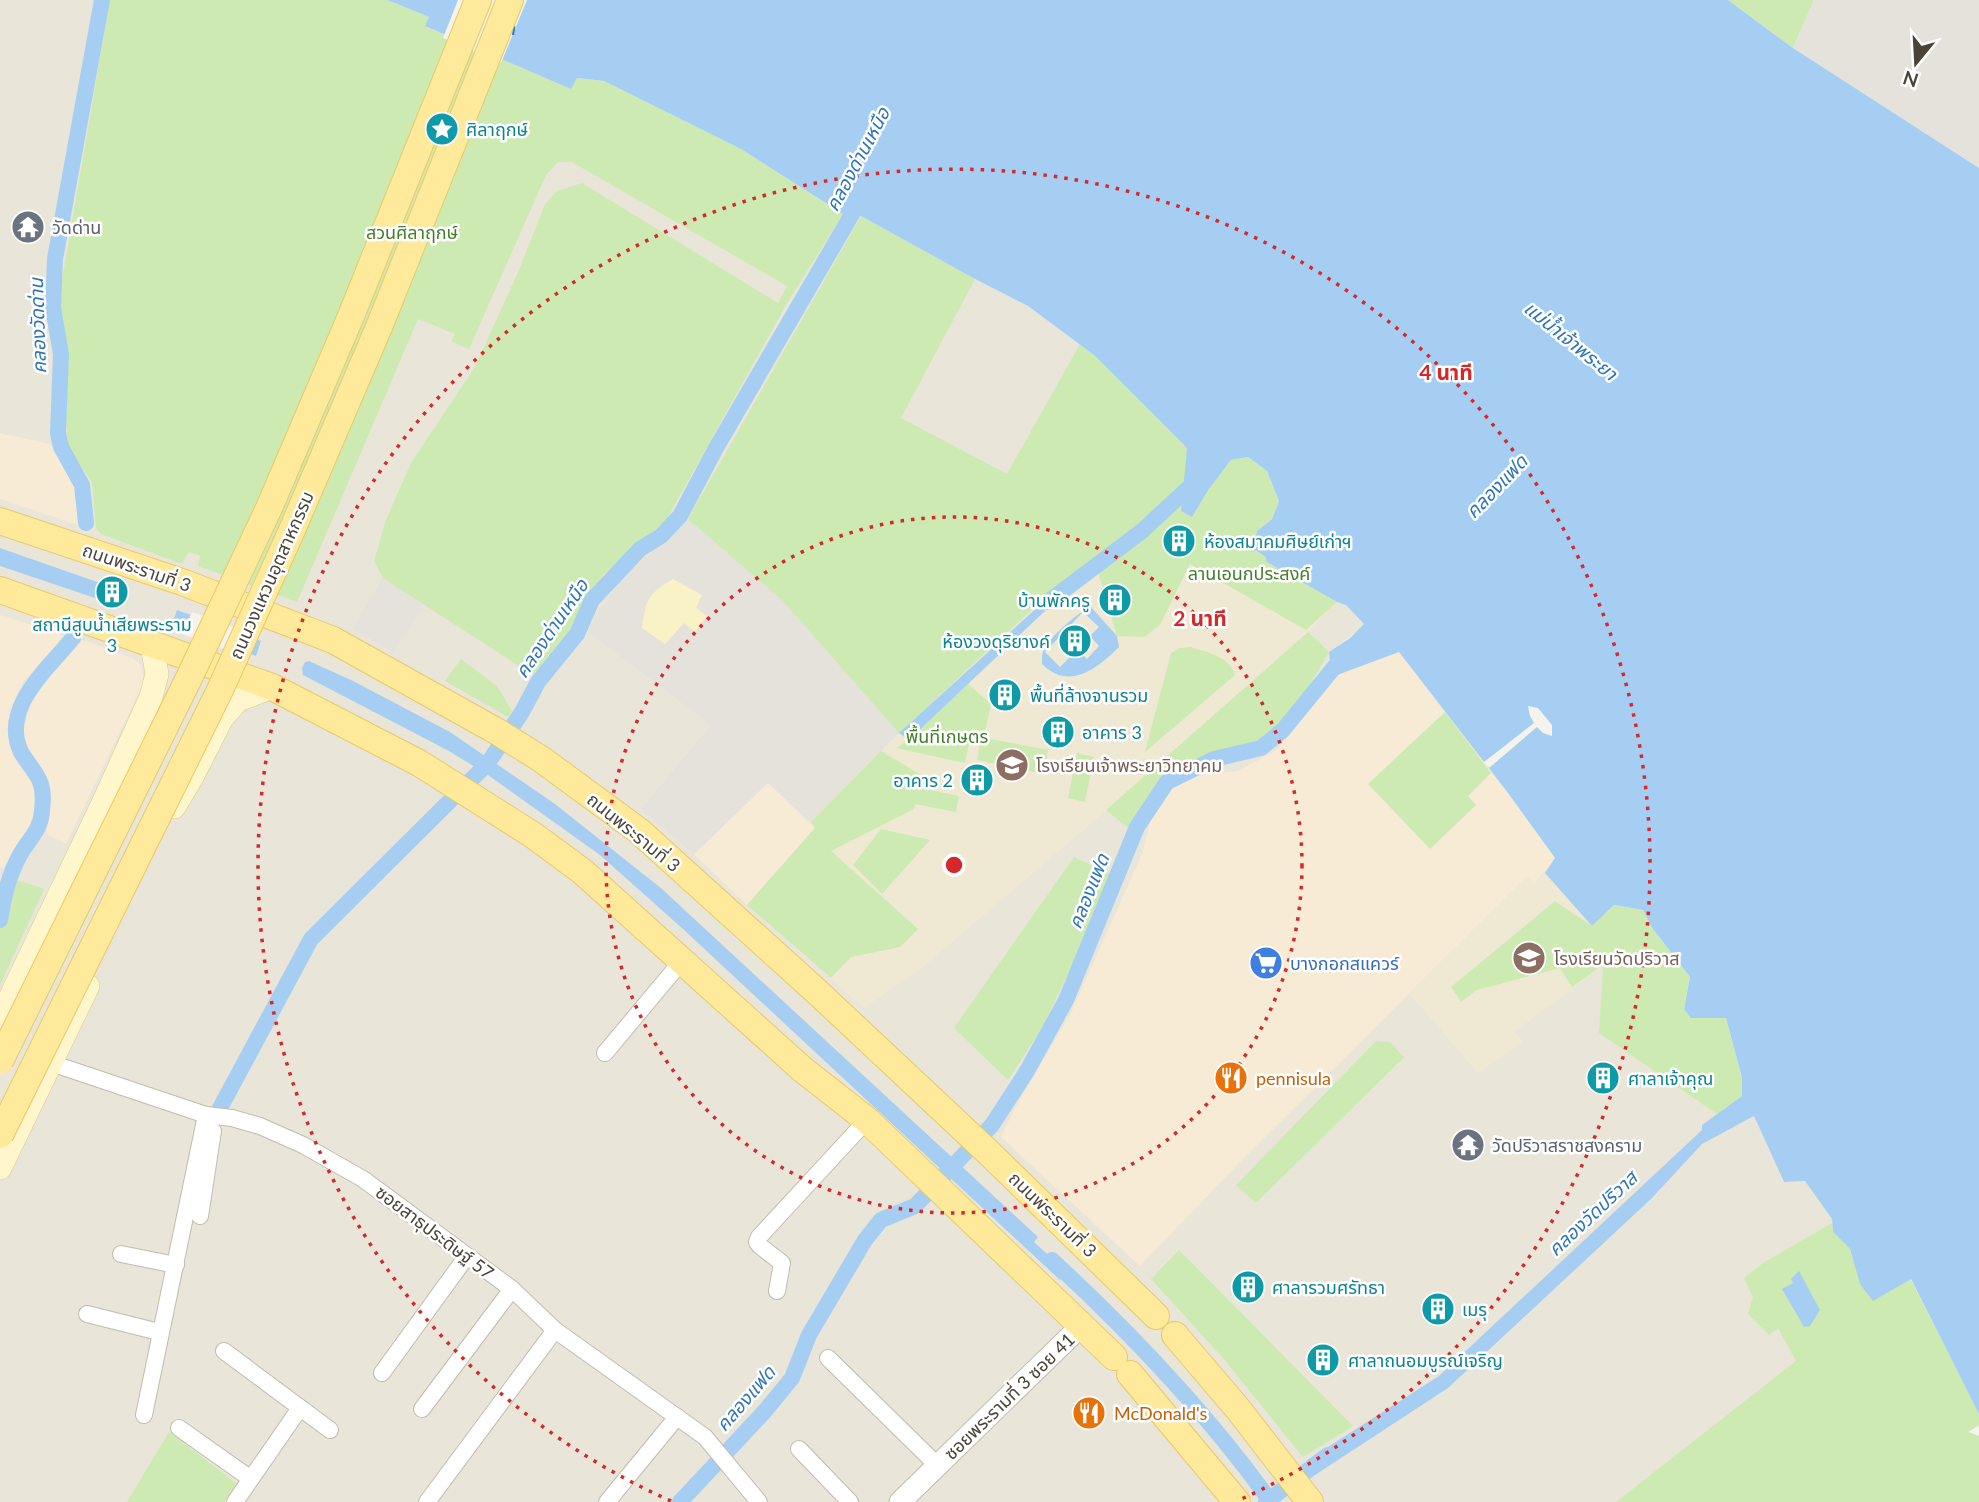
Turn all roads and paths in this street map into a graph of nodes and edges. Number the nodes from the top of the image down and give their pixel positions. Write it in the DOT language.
graph roads {
  1 [pos="478,0"];
  2 [pos="510,0"];
  3 [pos="0,521"];
  4 [pos="0,590"];
  5 [pos="152,645"];
  6 [pos="272,687"];
  7 [pos="114,782"];
  8 [pos="174,806"];
  9 [pos="681,962"];
  10 [pos="0,1019"];
  11 [pos="605,1053"];
  12 [pos="0,1061"];
  13 [pos="51,1063"];
  14 [pos="211,1116"];
  15 [pos="867,1120"];
  16 [pos="0,1135"];
  17 [pos="0,1168"];
  18 [pos="200,1216"];
  19 [pos="121,1254"];
  20 [pos="467,1256"];
  21 [pos="176,1265"];
  22 [pos="512,1289"];
  23 [pos="777,1291"];
  24 [pos="87,1314"];
  25 [pos="1156,1316"];
  26 [pos="1081,1326"];
  27 [pos="555,1330"];
  28 [pos="159,1332"];
  29 [pos="1175,1335"];
  30 [pos="224,1351"];
  31 [pos="828,1359"];
  32 [pos="382,1373"];
  33 [pos="300,1408"];
  34 [pos="422,1409"];
  35 [pos="144,1415"];
  36 [pos="677,1417"];
  37 [pos="179,1427"];
  38 [pos="330,1430"];
  39 [pos="799,1449"];
  40 [pos="938,1466"];
  41 [pos="251,1479"];
  42 [pos="1299,1488"];
  43 [pos="235,1502"];
  44 [pos="427,1502"];
  45 [pos="607,1502"];
  46 [pos="759,1502"];
  47 [pos="850,1502"];
  48 [pos="900,1502"];
  49 [pos="1237,1502"];
  1 -- 12 [label="main road, ถนนวงแหวนอุตสาหกรรม, bridge"];
  2 -- 16 [label="main road, ถนนวงแหวนอุตสาหกรรม, bridge"];
  3 -- 25 [label="main road, ถนนพระรามที่ 3"];
  4 -- 5 [label="main road"];
  5 -- 6 [label="main road"];
  5 -- 7 [label="main road"];
  6 -- 8 [label="main road"];
  6 -- 9 [label="main road"];
  7 -- 8 [label="main road"];
  7 -- 10 [label="main road"];
  8 -- 13 [label="main road"];
  9 -- 11 [label="street"];
  9 -- 15 [label="main road"];
  13 -- 14 [label="street, ซอยสาธุประดิษฐ์ 57"];
  13 -- 17 [label="main road"];
  14 -- 18 [label="street"];
  14 -- 20 [label="street, ซอยสาธุประดิษฐ์ 57"];
  14 -- 21 [label="street"];
  15 -- 23 [label="street"];
  15 -- 26 [label="main road"];
  19 -- 21 [label="street"];
  20 -- 22 [label="street, ซอยสาธุประดิษฐ์ 57"];
  20 -- 32 [label="street"];
  21 -- 28 [label="street"];
  22 -- 27 [label="street, ซอยสาธุประดิษฐ์ 57"];
  22 -- 34 [label="street"];
  24 -- 28 [label="street"];
  26 -- 40 [label="street, ซอยพระรามที่ 3 ซอย 41"];
  26 -- 49 [label="main road"];
  27 -- 36 [label="street, ซอยสาธุประดิษฐ์ 57"];
  27 -- 44 [label="street"];
  28 -- 35 [label="street"];
  29 -- 42 [label="main road"];
  30 -- 33 [label="street"];
  31 -- 40 [label="street"];
  33 -- 38 [label="street"];
  33 -- 41 [label="street"];
  36 -- 45 [label="street"];
  36 -- 46 [label="street, ซอยสาธุประดิษฐ์ 57"];
  37 -- 41 [label="street"];
  39 -- 47 [label="street"];
  40 -- 48 [label="street"];
  41 -- 43 [label="street"];
}
